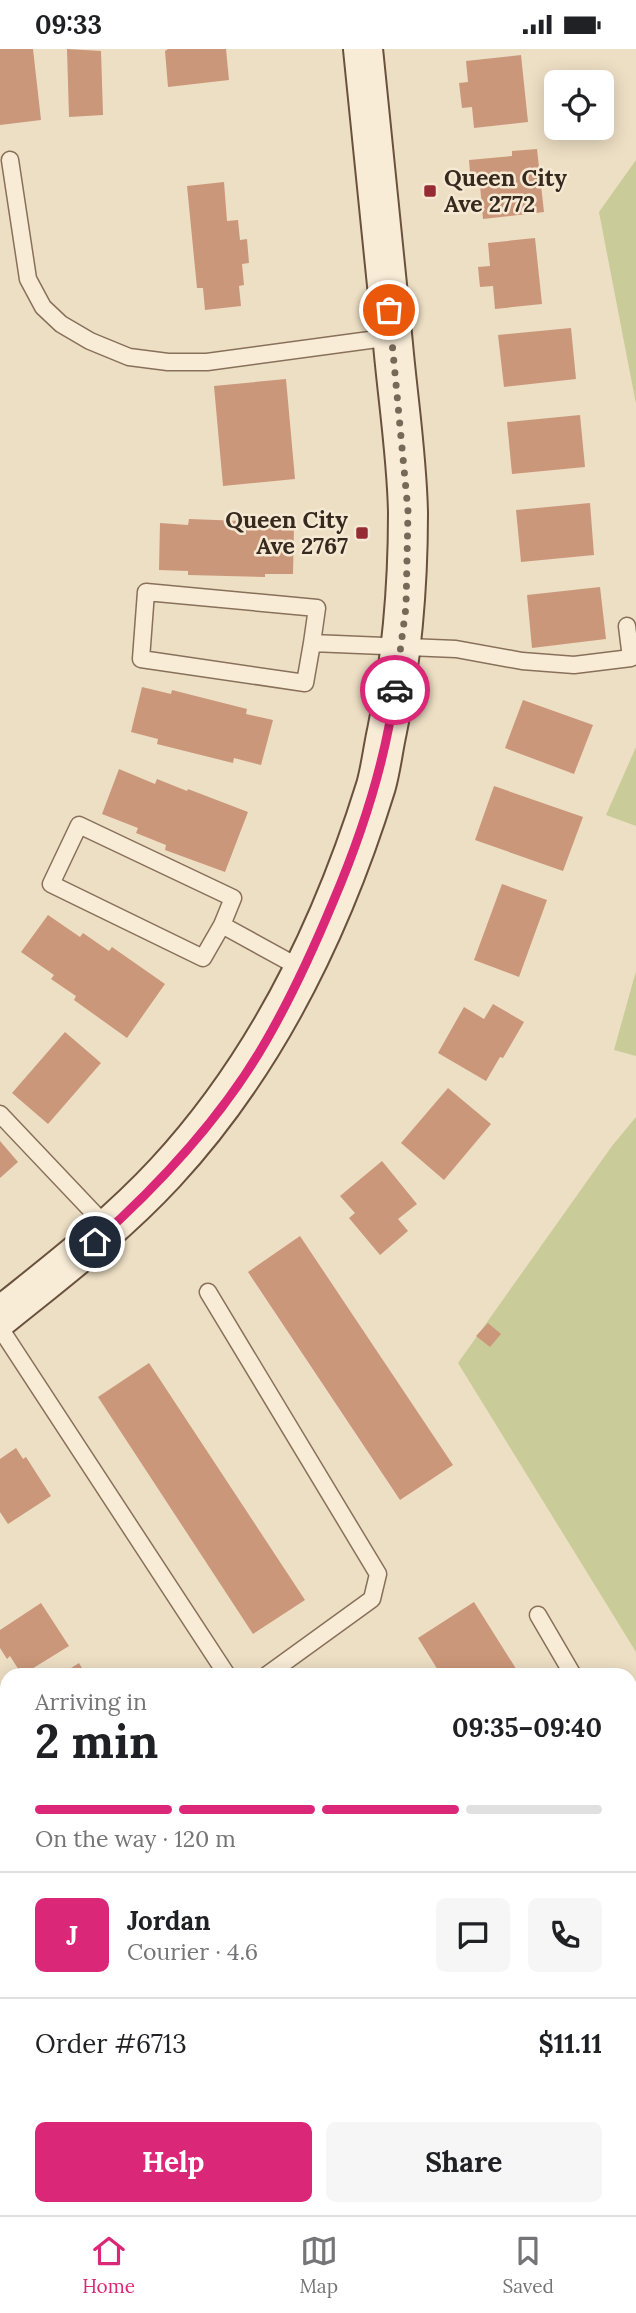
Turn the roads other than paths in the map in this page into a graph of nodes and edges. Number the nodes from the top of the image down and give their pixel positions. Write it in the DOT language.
graph roads {
  1 [pos="363,49"];
  2 [pos="10,160"];
  3 [pos="392,337"];
  4 [pos="627,626"];
  5 [pos="312,643"];
  6 [pos="401,647"];
  7 [pos="222,925"];
  8 [pos="304,970"];
  9 [pos="0,1114"];
  10 [pos="109,1229"];
  11 [pos="208,1292"];
  12 [pos="0,1317"];
  13 [pos="0,1328"];
  14 [pos="538,1615"];
  15 [pos="222,1668"];
  16 [pos="277,1668"];
  17 [pos="569,1668"];
  1 -- 3 [label="main road"];
  2 -- 3 [label="lane"];
  3 -- 6 [label="main road"];
  4 -- 6 [label="lane"];
  5 -- 5 [label="lane"];
  5 -- 6 [label="lane"];
  6 -- 8 [label="main road"];
  7 -- 7 [label="lane"];
  7 -- 8 [label="lane"];
  8 -- 10 [label="main road"];
  9 -- 10 [label="lane"];
  10 -- 12 [label="main road"];
  11 -- 16 [label="lane"];
  13 -- 15 [label="lane"];
  14 -- 17 [label="lane"];
}
